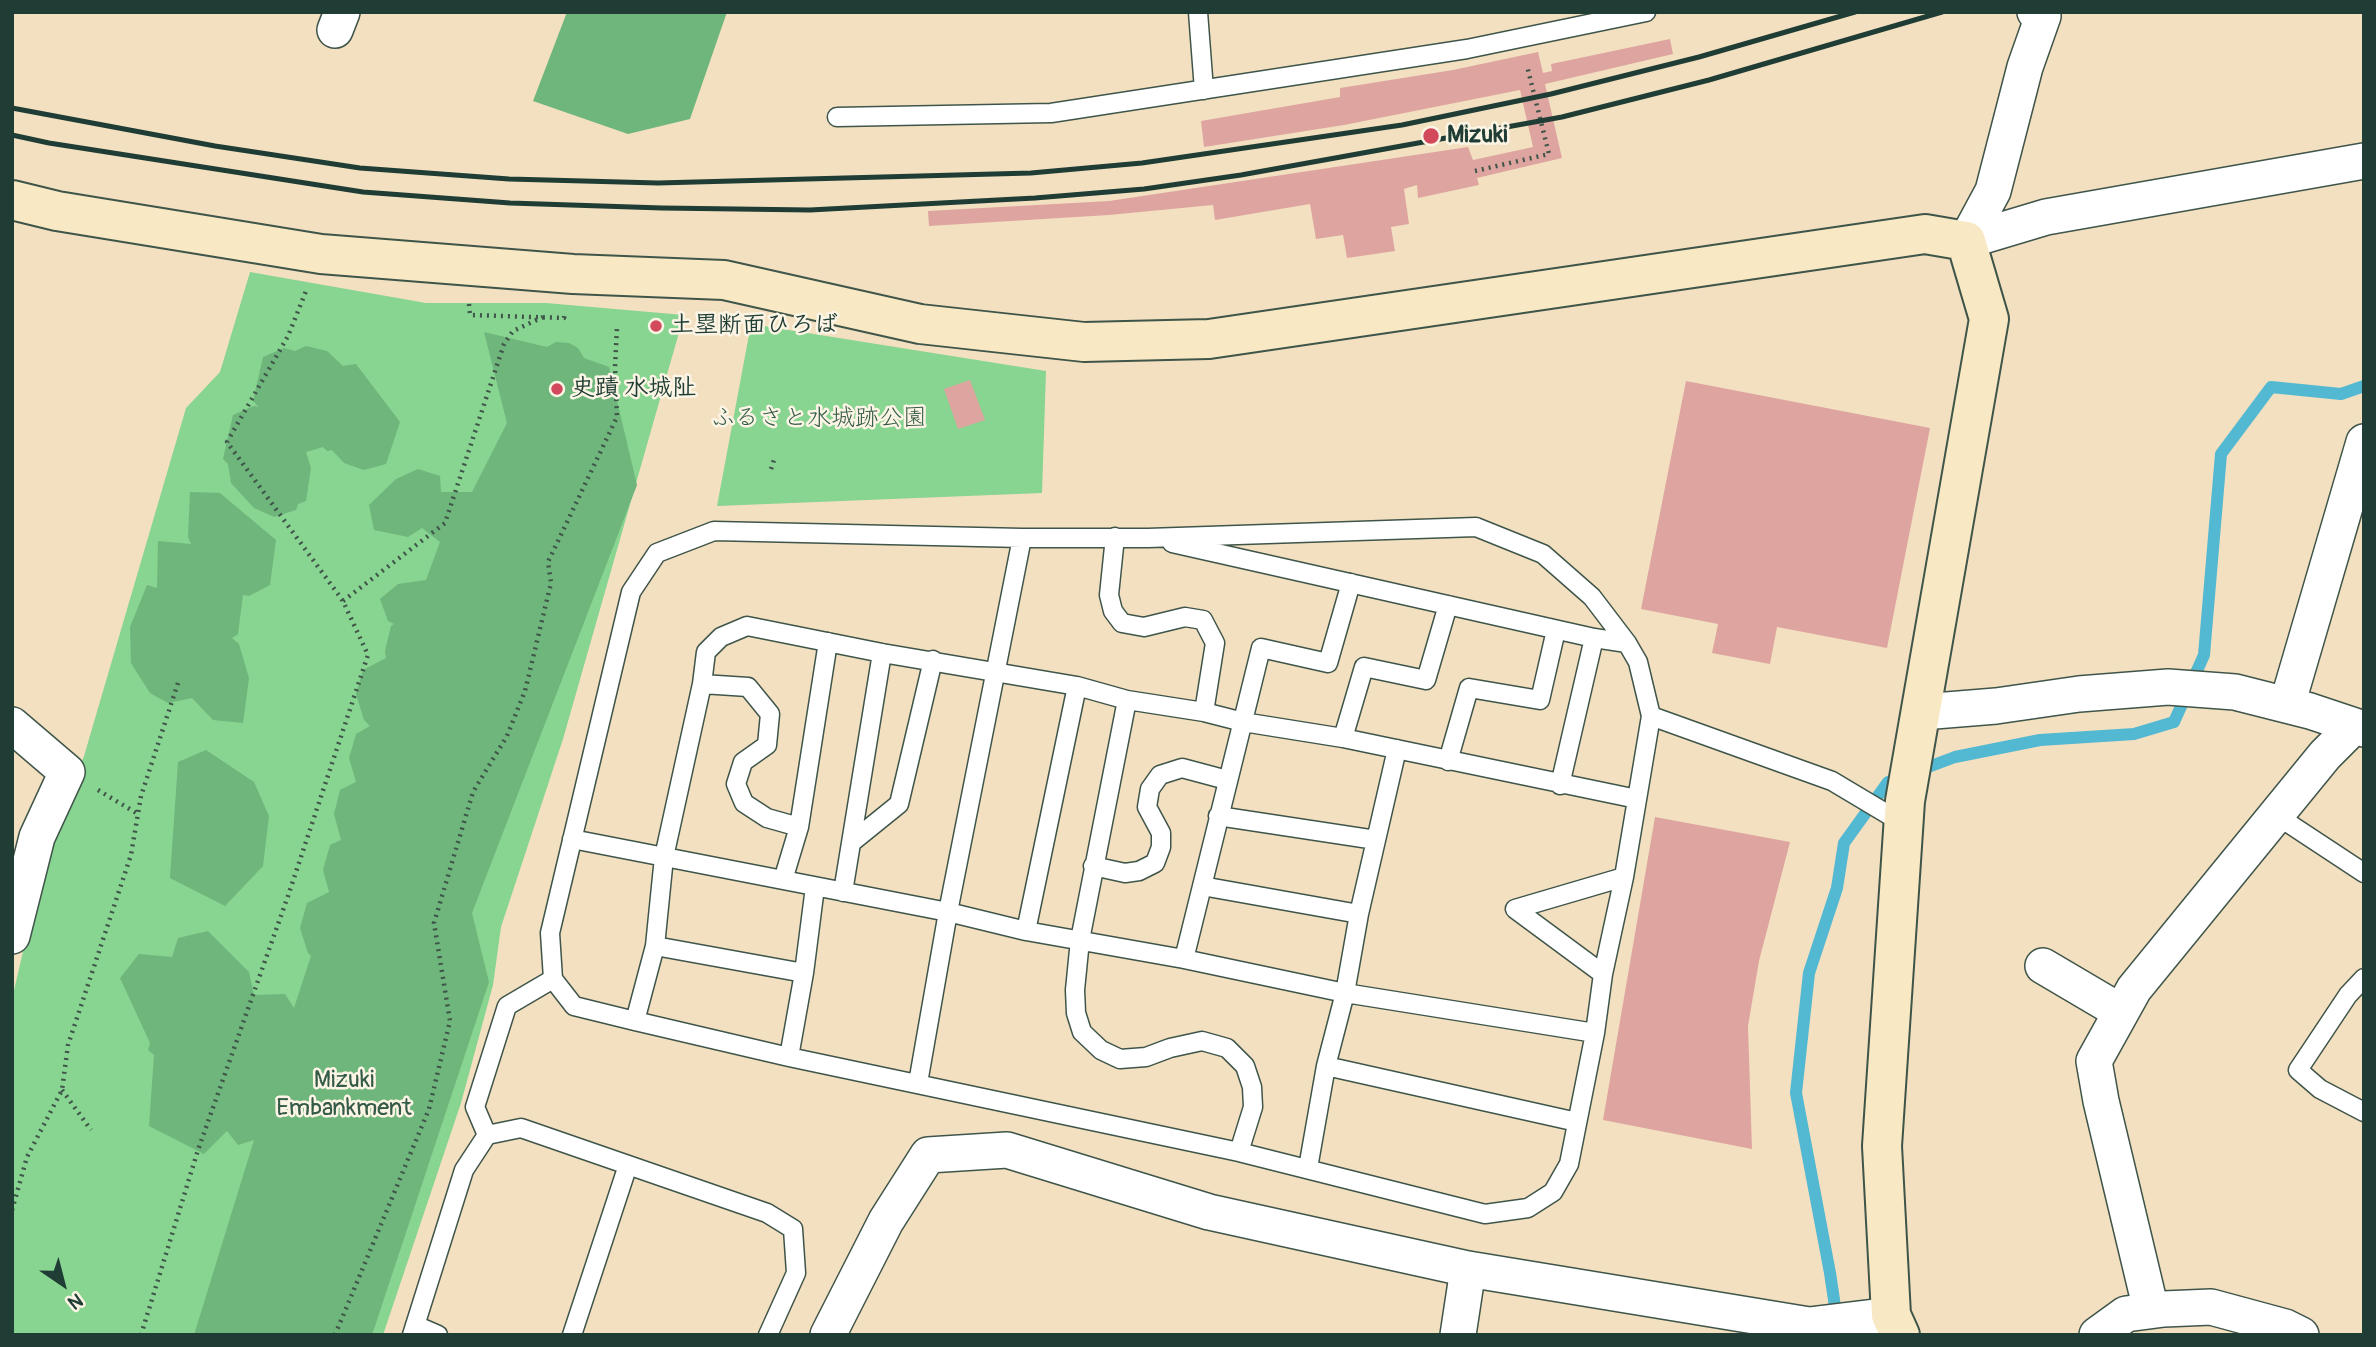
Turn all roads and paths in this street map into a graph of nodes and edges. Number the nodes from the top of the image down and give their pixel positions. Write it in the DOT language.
graph roads {
  1 [pos="1198,12"];
  2 [pos="1646,12"];
  3 [pos="2045,14"];
  4 [pos="1529,65"];
  5 [pos="1204,89"];
  6 [pos="837,117"];
  7 [pos="2364,161"];
  8 [pos="1475,171"];
  9 [pos="12,200"];
  10 [pos="1966,241"];
  11 [pos="321,254"];
  12 [pos="543,317"];
  13 [pos="617,328"];
  14 [pos="2364,442"];
  15 [pos="775,457"];
  16 [pos="771,469"];
  17 [pos="1115,537"];
  18 [pos="1022,538"];
  19 [pos="1148,538"];
  20 [pos="1351,583"];
  21 [pos="343,601"];
  22 [pos="1448,605"];
  23 [pos="1556,629"];
  24 [pos="1594,638"];
  25 [pos="828,642"];
  26 [pos="1627,643"];
  27 [pos="883,653"];
  28 [pos="933,660"];
  29 [pos="995,672"];
  30 [pos="178,683"];
  31 [pos="702,684"];
  32 [pos="1077,686"];
  33 [pos="1127,700"];
  34 [pos="2287,705"];
  35 [pos="1204,712"];
  36 [pos="1651,716"];
  37 [pos="1921,721"];
  38 [pos="1243,722"];
  39 [pos="12,725"];
  40 [pos="2359,727"];
  41 [pos="1343,738"];
  42 [pos="1397,749"];
  43 [pos="1448,761"];
  44 [pos="1227,780"];
  45 [pos="1560,785"];
  46 [pos="1637,799"];
  47 [pos="1904,813"];
  48 [pos="2276,815"];
  49 [pos="1218,816"];
  50 [pos="799,827"];
  51 [pos="572,839"];
  52 [pos="1376,840"];
  53 [pos="852,842"];
  54 [pos="664,857"];
  55 [pos="1093,866"];
  56 [pos="2364,873"];
  57 [pos="1625,877"];
  58 [pos="783,880"];
  59 [pos="1202,886"];
  60 [pos="815,887"];
  61 [pos="843,892"];
  62 [pos="948,912"];
  63 [pos="1359,914"];
  64 [pos="1026,931"];
  65 [pos="12,936"];
  66 [pos="1080,940"];
  67 [pos="655,946"];
  68 [pos="1184,959"];
  69 [pos="2043,966"];
  70 [pos="804,973"];
  71 [pos="1603,974"];
  72 [pos="2364,978"];
  73 [pos="553,979"];
  74 [pos="1345,993"];
  75 [pos="2121,1012"];
  76 [pos="635,1021"];
  77 [pos="1595,1032"];
  78 [pos="789,1057"];
  79 [pos="1326,1066"];
  80 [pos="918,1083"];
  81 [pos="62,1090"];
  82 [pos="2364,1112"];
  83 [pos="1577,1122"];
  84 [pos="91,1130"];
  85 [pos="487,1135"];
  86 [pos="1239,1152"];
  87 [pos="628,1165"];
  88 [pos="1308,1168"];
  89 [pos="12,1210"];
  90 [pos="1468,1269"];
  91 [pos="2151,1310"];
  92 [pos="1896,1325"];
  93 [pos="1763,1326"];
  94 [pos="414,1330"];
  95 [pos="1809,1330"];
  96 [pos="141,1335"];
  97 [pos="335,1335"];
  98 [pos="438,1335"];
  99 [pos="572,1335"];
  100 [pos="768,1335"];
  101 [pos="828,1335"];
  102 [pos="1458,1335"];
  103 [pos="2098,1335"];
  104 [pos="2301,1335"];
  1 -- 5 [label="lane"];
  2 -- 5 [label="lane"];
  3 -- 10 [label="street"];
  4 -- 8 [label="path"];
  5 -- 6 [label="lane"];
  7 -- 10 [label="street"];
  9 -- 11 [label="street"];
  10 -- 11 [label="street"];
  10 -- 37 [label="street"];
  11 -- 21 [label="path"];
  12 -- 21 [label="path"];
  13 -- 97 [label="path"];
  14 -- 34 [label="street"];
  15 -- 16 [label="path"];
  17 -- 18 [label="lane"];
  17 -- 19 [label="lane"];
  17 -- 35 [label="lane"];
  18 -- 29 [label="lane"];
  18 -- 51 [label="lane"];
  19 -- 20 [label="lane"];
  19 -- 26 [label="lane"];
  20 -- 22 [label="lane"];
  20 -- 38 [label="lane"];
  21 -- 96 [label="path"];
  22 -- 23 [label="lane"];
  22 -- 41 [label="lane"];
  23 -- 24 [label="lane"];
  23 -- 43 [label="lane"];
  24 -- 26 [label="lane"];
  24 -- 45 [label="lane"];
  25 -- 27 [label="lane"];
  25 -- 31 [label="lane"];
  25 -- 50 [label="lane"];
  26 -- 36 [label="lane"];
  27 -- 28 [label="lane"];
  27 -- 53 [label="lane"];
  28 -- 29 [label="lane"];
  28 -- 53 [label="lane"];
  29 -- 32 [label="lane"];
  29 -- 62 [label="lane"];
  30 -- 81 [label="path"];
  31 -- 50 [label="lane"];
  31 -- 54 [label="lane"];
  32 -- 33 [label="lane"];
  32 -- 64 [label="lane"];
  33 -- 35 [label="lane"];
  33 -- 55 [label="lane"];
  34 -- 37 [label="street"];
  34 -- 40 [label="street"];
  35 -- 38 [label="lane"];
  36 -- 46 [label="lane"];
  36 -- 47 [label="lane"];
  37 -- 47 [label="street"];
  38 -- 41 [label="lane"];
  38 -- 44 [label="lane"];
  39 -- 65 [label="street"];
  40 -- 48 [label="street"];
  41 -- 42 [label="lane"];
  42 -- 43 [label="lane"];
  42 -- 52 [label="lane"];
  43 -- 45 [label="lane"];
  44 -- 49 [label="lane"];
  44 -- 55 [label="lane"];
  45 -- 46 [label="lane"];
  46 -- 57 [label="lane"];
  47 -- 92 [label="street"];
  48 -- 56 [label="lane"];
  48 -- 75 [label="street"];
  49 -- 52 [label="lane"];
  49 -- 59 [label="lane"];
  50 -- 58 [label="lane"];
  51 -- 54 [label="lane"];
  51 -- 73 [label="lane"];
  52 -- 63 [label="lane"];
  53 -- 61 [label="lane"];
  54 -- 58 [label="lane"];
  54 -- 67 [label="lane"];
  55 -- 66 [label="lane"];
  57 -- 71 [label="lane"];
  57 -- 71 [label="lane"];
  58 -- 60 [label="lane"];
  59 -- 63 [label="lane"];
  59 -- 68 [label="lane"];
  60 -- 61 [label="lane"];
  60 -- 70 [label="lane"];
  61 -- 62 [label="lane"];
  62 -- 64 [label="lane"];
  62 -- 80 [label="lane"];
  63 -- 74 [label="lane"];
  64 -- 66 [label="lane"];
  66 -- 68 [label="lane"];
  66 -- 86 [label="lane"];
  67 -- 70 [label="lane"];
  67 -- 76 [label="lane"];
  68 -- 74 [label="lane"];
  69 -- 75 [label="street"];
  70 -- 78 [label="lane"];
  71 -- 77 [label="lane"];
  72 -- 82 [label="lane"];
  73 -- 76 [label="lane"];
  73 -- 85 [label="lane"];
  74 -- 77 [label="lane"];
  74 -- 79 [label="lane"];
  75 -- 91 [label="street"];
  76 -- 78 [label="lane"];
  77 -- 83 [label="lane"];
  78 -- 80 [label="lane"];
  79 -- 83 [label="lane"];
  79 -- 88 [label="lane"];
  80 -- 86 [label="lane"];
  81 -- 84 [label="path"];
  81 -- 89 [label="path"];
  83 -- 88 [label="lane"];
  85 -- 87 [label="lane"];
  85 -- 94 [label="lane"];
  86 -- 88 [label="lane"];
  87 -- 99 [label="lane"];
  87 -- 100 [label="lane"];
  90 -- 93 [label="street"];
  90 -- 101 [label="street"];
  90 -- 102 [label="street"];
  91 -- 103 [label="street"];
  91 -- 104 [label="street"];
  92 -- 95 [label="street"];
  93 -- 95 [label="street"];
  94 -- 98 [label="lane"];
}
